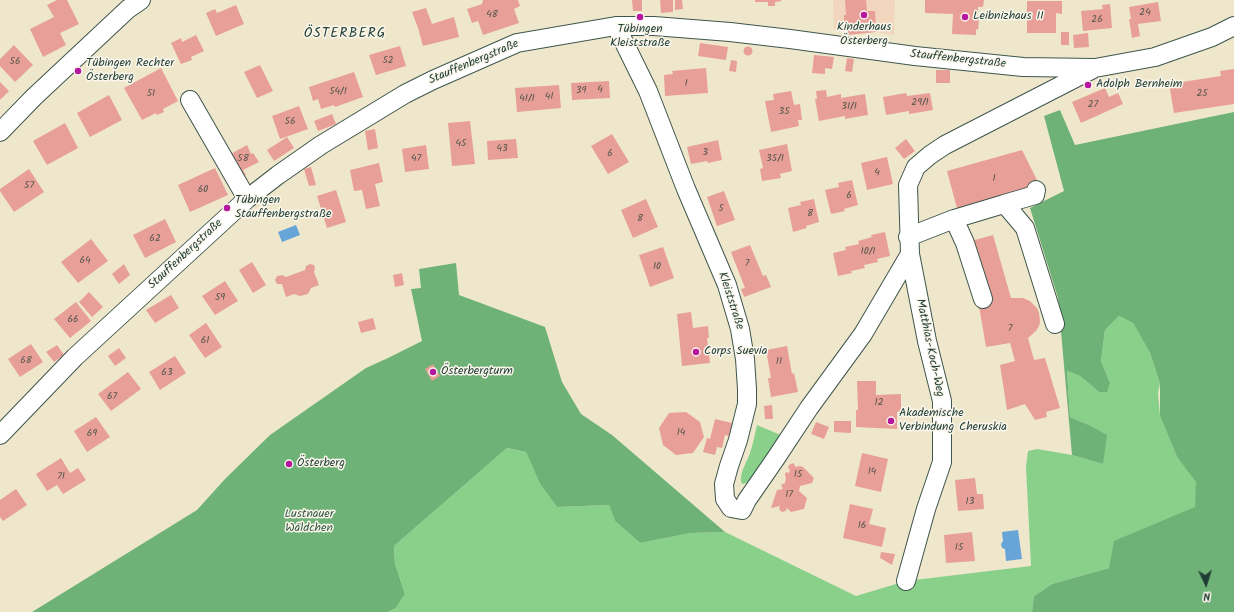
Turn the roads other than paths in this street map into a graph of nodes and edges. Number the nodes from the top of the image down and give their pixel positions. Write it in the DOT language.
graph roads {
  1 [pos="141,0"];
  2 [pos="616,26"];
  3 [pos="1234,26"];
  4 [pos="1095,68"];
  5 [pos="190,100"];
  6 [pos="0,132"];
  7 [pos="1036,190"];
  8 [pos="246,199"];
  9 [pos="1004,204"];
  10 [pos="954,219"];
  11 [pos="909,246"];
  12 [pos="983,299"];
  13 [pos="1055,324"];
  14 [pos="0,436"];
  15 [pos="906,581"];
  1 -- 6 [label="street"];
  2 -- 4 [label="street, Stauffenbergstraße"];
  2 -- 8 [label="street, Stauffenbergstraße"];
  2 -- 11 [label="street, Kleiststraße"];
  3 -- 4 [label="street, Stauffenbergstraße"];
  4 -- 11 [label="street, Matthias-Koch-Weg"];
  5 -- 8 [label="street"];
  7 -- 9 [label="street"];
  8 -- 14 [label="street, Stauffenbergstraße"];
  9 -- 10 [label="street"];
  9 -- 13 [label="street"];
  10 -- 11 [label="street"];
  10 -- 12 [label="street"];
  11 -- 15 [label="street, Matthias-Koch-Weg"];
}
